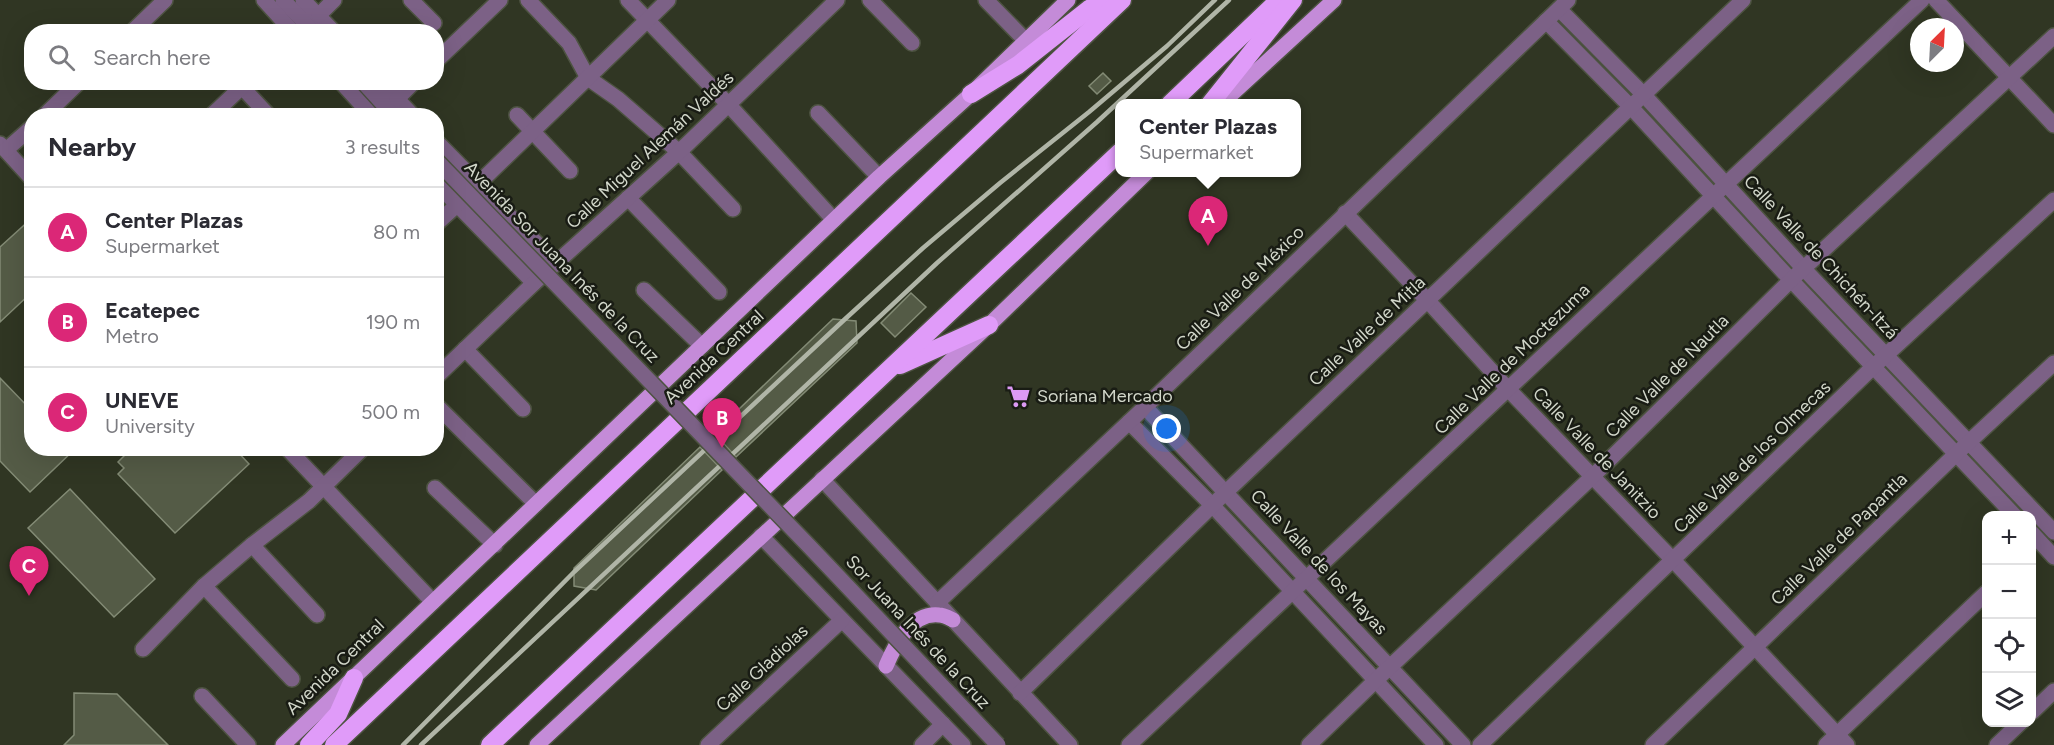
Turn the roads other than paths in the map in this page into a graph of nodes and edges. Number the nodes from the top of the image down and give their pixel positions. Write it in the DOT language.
graph roads {
  1 [pos="165,0"];
  2 [pos="264,0"];
  3 [pos="334,0"];
  4 [pos="411,0"];
  5 [pos="500,0"];
  6 [pos="528,0"];
  7 [pos="628,0"];
  8 [pos="668,0"];
  9 [pos="837,0"];
  10 [pos="870,0"];
  11 [pos="986,0"];
  12 [pos="1104,0"];
  13 [pos="1122,0"];
  14 [pos="1279,0"];
  15 [pos="1293,0"];
  16 [pos="1334,0"];
  17 [pos="1743,0"];
  18 [pos="1922,0"];
  19 [pos="1936,0"];
  20 [pos="1064,1"];
  21 [pos="292,3"];
  22 [pos="1564,4"];
  23 [pos="319,15"];
  24 [pos="646,20"];
  25 [pos="1545,21"];
  26 [pos="434,23"];
  27 [pos="140,24"];
  28 [pos="286,24"];
  29 [pos="308,24"];
  30 [pos="327,24"];
  31 [pos="2054,36"];
  32 [pos="1026,41"];
  33 [pos="912,43"];
  34 [pos="444,53"];
  35 [pos="588,78"];
  36 [pos="2010,78"];
  37 [pos="71,90"];
  38 [pos="239,90"];
  39 [pos="248,90"];
  40 [pos="348,90"];
  41 [pos="370,90"];
  42 [pos="389,90"];
  43 [pos="406,90"];
  44 [pos="972,94"];
  45 [pos="1643,94"];
  46 [pos="397,99"];
  47 [pos="1175,99"];
  48 [pos="1214,99"];
  49 [pos="1226,99"];
  50 [pos="728,104"];
  51 [pos="1630,106"];
  52 [pos="52,108"];
  53 [pos="220,108"];
  54 [pos="263,108"];
  55 [pos="365,108"];
  56 [pos="387,108"];
  57 [pos="405,108"];
  58 [pos="818,113"];
  59 [pos="517,115"];
  60 [pos="2054,125"];
  61 [pos="532,132"];
  62 [pos="24,133"];
  63 [pos="3,147"];
  64 [pos="444,149"];
  65 [pos="679,152"];
  66 [pos="1115,156"];
  67 [pos="444,168"];
  68 [pos="24,170"];
  69 [pos="570,171"];
  70 [pos="879,177"];
  71 [pos="1142,177"];
  72 [pos="1726,182"];
  73 [pos="478,184"];
  74 [pos="444,191"];
  75 [pos="1713,195"];
  76 [pos="628,198"];
  77 [pos="2054,200"];
  78 [pos="457,205"];
  79 [pos="733,209"];
  80 [pos="1345,213"];
  81 [pos="444,217"];
  82 [pos="834,220"];
  83 [pos="556,263"];
  84 [pos="1803,268"];
  85 [pos="1791,280"];
  86 [pos="534,284"];
  87 [pos="644,290"];
  88 [pos="720,292"];
  89 [pos="1428,301"];
  90 [pos="989,324"];
  91 [pos="702,346"];
  92 [pos="465,349"];
  93 [pos="1886,355"];
  94 [pos="2054,363"];
  95 [pos="1873,367"];
  96 [pos="444,369"];
  97 [pos="884,372"];
  98 [pos="1509,389"];
  99 [pos="1145,407"];
  100 [pos="523,409"];
  101 [pos="444,413"];
  102 [pos="1129,422"];
  103 [pos="1968,442"];
  104 [pos="1956,454"];
  105 [pos="294,456"];
  106 [pos="355,456"];
  107 [pos="1592,477"];
  108 [pos="822,479"];
  109 [pos="323,487"];
  110 [pos="435,488"];
  111 [pos="1226,492"];
  112 [pos="536,504"];
  113 [pos="1212,505"];
  114 [pos="2010,511"];
  115 [pos="2054,531"];
  116 [pos="761,536"];
  117 [pos="2036,541"];
  118 [pos="252,544"];
  119 [pos="2036,544"];
  120 [pos="495,545"];
  121 [pos="809,546"];
  122 [pos="2054,557"];
  123 [pos="1674,561"];
  124 [pos="1307,580"];
  125 [pos="204,586"];
  126 [pos="1293,593"];
  127 [pos="1982,597"];
  128 [pos="433,602"];
  129 [pos="937,603"];
  130 [pos="317,615"];
  131 [pos="842,620"];
  132 [pos="953,620"];
  133 [pos="143,649"];
  134 [pos="1755,649"];
  135 [pos="886,666"];
  136 [pos="1390,666"];
  137 [pos="354,678"];
  138 [pos="292,679"];
  139 [pos="1376,680"];
  140 [pos="2054,691"];
  141 [pos="1020,693"];
  142 [pos="202,696"];
  143 [pos="2036,707"];
  144 [pos="943,724"];
  145 [pos="2017,727"];
  146 [pos="1837,742"];
  147 [pos="248,745"];
  148 [pos="283,745"];
  149 [pos="309,745"];
  150 [pos="334,745"];
  151 [pos="490,745"];
  152 [pos="537,745"];
  153 [pos="708,745"];
  154 [pos="922,745"];
  155 [pos="963,745"];
  156 [pos="998,745"];
  157 [pos="1070,745"];
  158 [pos="1129,745"];
  159 [pos="1309,745"];
  160 [pos="1436,745"];
  161 [pos="1463,745"];
  162 [pos="1480,745"];
  163 [pos="1653,745"];
  164 [pos="1997,745"];
  1 -- 27 [label="street"];
  2 -- 28 [label="street"];
  3 -- 23 [label="street"];
  4 -- 26 [label="street"];
  5 -- 34 [label="street"];
  6 -- 35 [label="street"];
  7 -- 24 [label="street"];
  8 -- 24 [label="street"];
  9 -- 50 [label="street, Calle Miguel Alemán Valdés"];
  10 -- 33 [label="street"];
  11 -- 32 [label="street"];
  12 -- 44 [label="highway"];
  13 -- 150 [label="highway, Avenida Central"];
  14 -- 47 [label="highway"];
  15 -- 48 [label="highway"];
  16 -- 49 [label="main road"];
  17 -- 45 [label="street, Calle Valle de Mitla"];
  18 -- 72 [label="street, Calle Valle de Moctezuma"];
  19 -- 36 [label="street"];
  20 -- 32 [label="main road, Avenida Central"];
  21 -- 23 [label="street"];
  21 -- 29 [label="street"];
  22 -- 25 [label="street, Calle Valle de México"];
  22 -- 45 [label="street, Calle Valle de Chichén-Itzá"];
  23 -- 30 [label="street"];
  24 -- 35 [label="street"];
  24 -- 50 [label="street"];
  25 -- 51 [label="street, Calle Valle de Chichén-Itzá"];
  25 -- 80 [label="street, Calle Valle de México"];
  31 -- 36 [label="street, Calle Valle de Nautla"];
  32 -- 44 [label="main road, Avenida Central"];
  35 -- 61 [label="street"];
  35 -- 65 [label="street"];
  36 -- 60 [label="street"];
  36 -- 84 [label="street, Calle Valle de Nautla"];
  37 -- 52 [label="street"];
  38 -- 53 [label="street"];
  39 -- 54 [label="street"];
  40 -- 55 [label="street"];
  41 -- 56 [label="street"];
  42 -- 46 [label="street"];
  43 -- 46 [label="street"];
  44 -- 70 [label="main road, Avenida Central"];
  45 -- 51 [label="street, Calle Valle de Mitla"];
  45 -- 72 [label="street, Calle Valle de Chichén-Itzá"];
  46 -- 57 [label="street"];
  50 -- 65 [label="street, Calle Miguel Alemán Valdés"];
  50 -- 82 [label="street"];
  51 -- 75 [label="street, Calle Valle de Chichén-Itzá"];
  51 -- 89 [label="street, Calle Valle de Mitla"];
  58 -- 70 [label="street"];
  59 -- 61 [label="street"];
  61 -- 69 [label="street"];
  61 -- 73 [label="street"];
  62 -- 63 [label="street"];
  63 -- 68 [label="street"];
  64 -- 73 [label="street, Avenida Sor Juana Inés de la Cruz"];
  65 -- 76 [label="street, Calle Miguel Alemán Valdés"];
  65 -- 79 [label="street"];
  66 -- 97 [label="highway"];
  67 -- 121 [label="street, Avenida Sor Juana Inés de la Cruz, bridge"];
  70 -- 82 [label="main road, Avenida Central"];
  71 -- 90 [label="main road"];
  72 -- 75 [label="street, Calle Valle de Moctezuma"];
  72 -- 84 [label="street, Calle Valle de Chichén-Itzá"];
  73 -- 83 [label="street, Avenida Sor Juana Inés de la Cruz"];
  74 -- 78 [label="street, Avenida Sor Juana Inés de la Cruz"];
  75 -- 85 [label="street, Calle Valle de Chichén-Itzá"];
  75 -- 98 [label="street, Calle Valle de Moctezuma"];
  76 -- 83 [label="street, Calle Miguel Alemán Valdés"];
  76 -- 88 [label="street"];
  77 -- 93 [label="street, Calle Valle de los Olmecas"];
  78 -- 81 [label="street"];
  78 -- 86 [label="street, Avenida Sor Juana Inés de la Cruz"];
  80 -- 89 [label="street, Calle Valle de Janitzio"];
  80 -- 99 [label="street, Calle Valle de México"];
  82 -- 91 [label="main road, Avenida Central"];
  83 -- 86 [label="street, Calle Miguel Alemán Valdés"];
  84 -- 85 [label="street, Calle Valle de Nautla"];
  84 -- 93 [label="street, Calle Valle de Chichén-Itzá"];
  85 -- 95 [label="street, Calle Valle de Chichén-Itzá"];
  85 -- 107 [label="street, Calle Valle de Nautla"];
  86 -- 92 [label="street, Calle Miguel Alemán Valdés"];
  87 -- 91 [label="street"];
  89 -- 98 [label="street, Calle Valle de Janitzio"];
  89 -- 111 [label="street, Calle Valle de Mitla"];
  90 -- 97 [label="highway"];
  90 -- 108 [label="main road"];
  91 -- 112 [label="main road, Avenida Central"];
  92 -- 96 [label="street, Calle Miguel Alemán Valdés"];
  92 -- 100 [label="street"];
  93 -- 95 [label="street, Calle Valle de los Olmecas"];
  93 -- 103 [label="street, Calle Valle de Chichén-Itzá"];
  94 -- 103 [label="street, Calle Valle de Papantla"];
  95 -- 104 [label="street, Calle Valle de Chichén-Itzá"];
  95 -- 123 [label="street, Calle Valle de los Olmecas"];
  97 -- 151 [label="highway"];
  98 -- 107 [label="street, Calle Valle de Janitzio"];
  98 -- 124 [label="street, Calle Valle de Moctezuma"];
  99 -- 102 [label="street, Calle Valle de México"];
  99 -- 111 [label="street, Calle Valle de los Mayas"];
  101 -- 112 [label="street"];
  102 -- 113 [label="street"];
  102 -- 129 [label="street, Calle Valle de México"];
  103 -- 104 [label="street, Calle Valle de Papantla"];
  103 -- 115 [label="street, Calle Valle de Chichén-Itzá"];
  104 -- 114 [label="street, Calle Valle de Chichén-Itzá"];
  104 -- 134 [label="street, Calle Valle de Papantla"];
  105 -- 109 [label="street"];
  106 -- 109 [label="street"];
  107 -- 123 [label="street, Calle Valle de Janitzio"];
  107 -- 136 [label="street, Calle Valle de Nautla"];
  108 -- 116 [label="main road"];
  108 -- 129 [label="street"];
  109 -- 118 [label="street"];
  109 -- 128 [label="street"];
  110 -- 120 [label="street"];
  111 -- 113 [label="street, Calle Valle de Mitla"];
  111 -- 124 [label="street, Calle Valle de los Mayas"];
  112 -- 120 [label="main road, Avenida Central"];
  113 -- 126 [label="street"];
  113 -- 141 [label="street, Calle Valle de Mitla"];
  115 -- 117 [label="street"];
  116 -- 131 [label="street"];
  116 -- 152 [label="main road"];
  118 -- 125 [label="street"];
  118 -- 130 [label="street"];
  119 -- 122 [label="street"];
  120 -- 128 [label="main road, Avenida Central"];
  121 -- 156 [label="street, Sor Juana Inés de la Cruz, bridge"];
  123 -- 134 [label="street, Calle Valle de Janitzio"];
  123 -- 162 [label="street, Calle Valle de los Olmecas"];
  124 -- 126 [label="street, Calle Valle de Moctezuma"];
  124 -- 136 [label="street, Calle Valle de los Mayas"];
  125 -- 133 [label="street"];
  125 -- 138 [label="street"];
  126 -- 139 [label="street"];
  126 -- 158 [label="street, Calle Valle de Moctezuma"];
  127 -- 146 [label="street"];
  128 -- 137 [label="main road, Avenida Central"];
  129 -- 132 [label="street"];
  131 -- 135 [label="street"];
  131 -- 153 [label="street, Calle Gladiolas"];
  132 -- 135 [label="main road"];
  132 -- 141 [label="street"];
  134 -- 146 [label="street, Calle Valle de Janitzio"];
  134 -- 163 [label="street, Calle Valle de Papantla"];
  135 -- 144 [label="street"];
  136 -- 139 [label="street, Calle Valle de Nautla"];
  136 -- 161 [label="street, Calle Valle de los Mayas"];
  137 -- 148 [label="main road, Avenida Central"];
  137 -- 149 [label="highway"];
  139 -- 159 [label="street, Calle Valle de Nautla"];
  139 -- 160 [label="street"];
  140 -- 143 [label="street"];
  141 -- 157 [label="street"];
  142 -- 147 [label="street"];
  144 -- 154 [label="street"];
  144 -- 155 [label="street"];
  145 -- 164 [label="street"];
}
